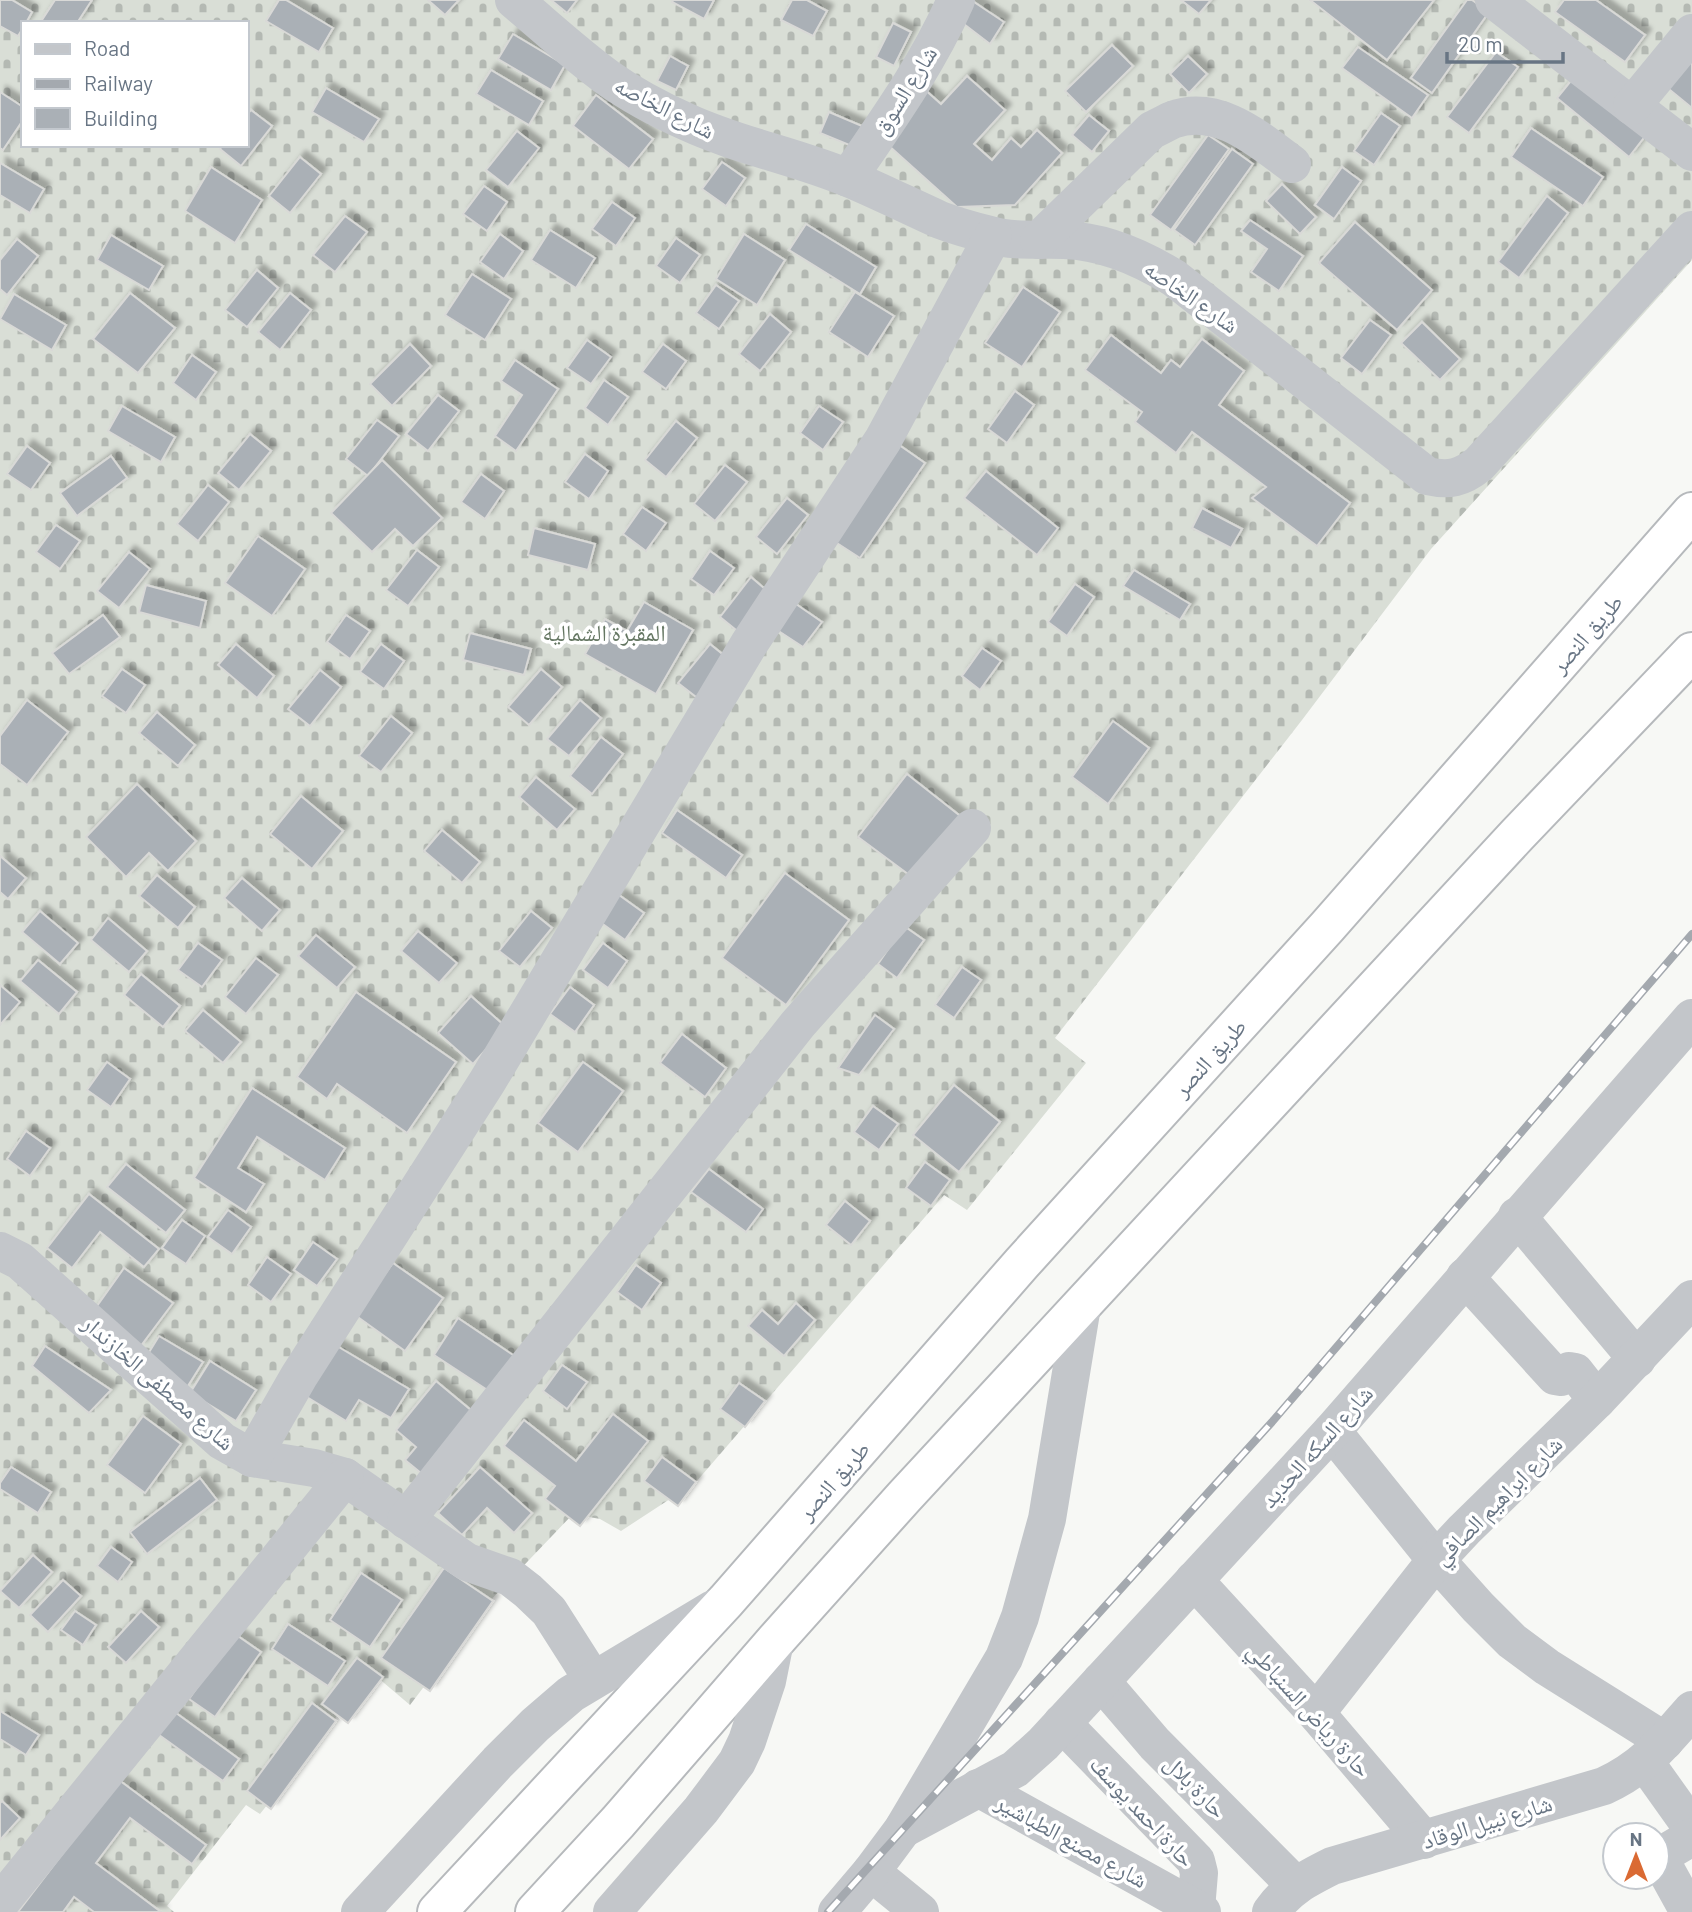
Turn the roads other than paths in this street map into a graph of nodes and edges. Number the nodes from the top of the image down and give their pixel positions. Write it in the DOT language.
graph roads {
  1 [pos="514,0"];
  2 [pos="956,0"];
  3 [pos="1494,0"];
  4 [pos="1692,33"];
  5 [pos="1632,106"];
  6 [pos="1692,152"];
  7 [pos="1292,164"];
  8 [pos="848,178"];
  9 [pos="1692,230"];
  10 [pos="993,236"];
  11 [pos="1039,240"];
  12 [pos="1692,512"];
  13 [pos="1692,652"];
  14 [pos="972,828"];
  15 [pos="1691,1023"];
  16 [pos="1517,1216"];
  17 [pos="0,1251"];
  18 [pos="1465,1277"];
  19 [pos="1692,1299"];
  20 [pos="1082,1306"];
  21 [pos="1637,1359"];
  22 [pos="1597,1400"];
  23 [pos="1332,1431"];
  24 [pos="252,1458"];
  25 [pos="345,1478"];
  26 [pos="406,1520"];
  27 [pos="1436,1560"];
  28 [pos="1194,1580"];
  29 [pos="726,1601"];
  30 [pos="775,1641"];
  31 [pos="593,1680"];
  32 [pos="1101,1681"];
  33 [pos="1692,1710"];
  34 [pos="1316,1713"];
  35 [pos="1062,1723"];
  36 [pos="1155,1744"];
  37 [pos="1655,1751"];
  38 [pos="1116,1780"];
  39 [pos="978,1788"];
  40 [pos="1692,1828"];
  41 [pos="903,1829"];
  42 [pos="1692,1837"];
  43 [pos="1424,1840"];
  44 [pos="872,1872"];
  45 [pos="1283,1899"];
  46 [pos="0,1903"];
  47 [pos="1199,1910"];
  48 [pos="360,1912"];
  49 [pos="437,1912"];
  50 [pos="535,1912"];
  51 [pos="612,1912"];
  52 [pos="837,1912"];
  53 [pos="920,1912"];
  54 [pos="1689,1912"];
  1 -- 8 [label="street, شارع الخاصه"];
  2 -- 8 [label="street, شارع السوق"];
  3 -- 5 [label="street"];
  4 -- 5 [label="street"];
  5 -- 6 [label="street"];
  7 -- 11 [label="street"];
  8 -- 10 [label="street, شارع الخاصه"];
  9 -- 11 [label="street, شارع الخاصه"];
  10 -- 11 [label="street, شارع الخاصه"];
  10 -- 24 [label="street"];
  12 -- 29 [label="highway, طريق النصر"];
  13 -- 20 [label="highway"];
  14 -- 26 [label="street"];
  15 -- 16 [label="street, شارع السكه الحديد"];
  16 -- 18 [label="street, شارع السكه الحديد"];
  16 -- 21 [label="street"];
  17 -- 24 [label="street, شارع مصطفى الخازندار"];
  18 -- 22 [label="street"];
  18 -- 23 [label="street, شارع السكه الحديد"];
  19 -- 21 [label="street, شارع ابراهيم الصافي"];
  20 -- 30 [label="highway"];
  20 -- 41 [label="street, شارع السكه الحديد"];
  21 -- 22 [label="street, شارع ابراهيم الصافي"];
  22 -- 27 [label="street, شارع ابراهيم الصافي"];
  23 -- 27 [label="street"];
  23 -- 28 [label="street, شارع السكه الحديد"];
  24 -- 25 [label="street, شارع مصطفى الخازندار"];
  25 -- 26 [label="street, شارع مصطفى الخازندار"];
  25 -- 46 [label="street"];
  26 -- 31 [label="street, شارع مصطفى الخازندار"];
  27 -- 34 [label="street, شارع ابراهيم الصافي"];
  27 -- 37 [label="street"];
  28 -- 32 [label="street, شارع السكه الحديد"];
  28 -- 34 [label="street, حارة رياض السنباطي"];
  29 -- 31 [label="street, طريق النصر"];
  29 -- 49 [label="highway, طريق النصر"];
  30 -- 50 [label="highway"];
  30 -- 51 [label="street"];
  31 -- 48 [label="street, طريق النصر"];
  32 -- 35 [label="street, شارع السكه الحديد"];
  32 -- 36 [label="street, حارة بلال"];
  33 -- 37 [label="street, شارع نبيل الوقاد"];
  34 -- 43 [label="street, حارة رياض السنباطي"];
  35 -- 38 [label="street, حارة احمد يوسف"];
  35 -- 39 [label="street, شارع السكه الحديد"];
  36 -- 38 [label="street"];
  36 -- 45 [label="street, حارة بلال"];
  37 -- 40 [label="street"];
  37 -- 43 [label="street, شارع نبيل الوقاد"];
  38 -- 47 [label="street, حارة احمد يوسف"];
  39 -- 41 [label="street, شارع السكه الحديد"];
  39 -- 47 [label="street, شارع مصنع الطباشير"];
  41 -- 44 [label="street, شارع السكه الحديد"];
  42 -- 54 [label="street"];
  43 -- 45 [label="street, شارع نبيل الوقاد"];
  44 -- 52 [label="street, شارع السكه الحديد"];
  44 -- 53 [label="street"];
}
